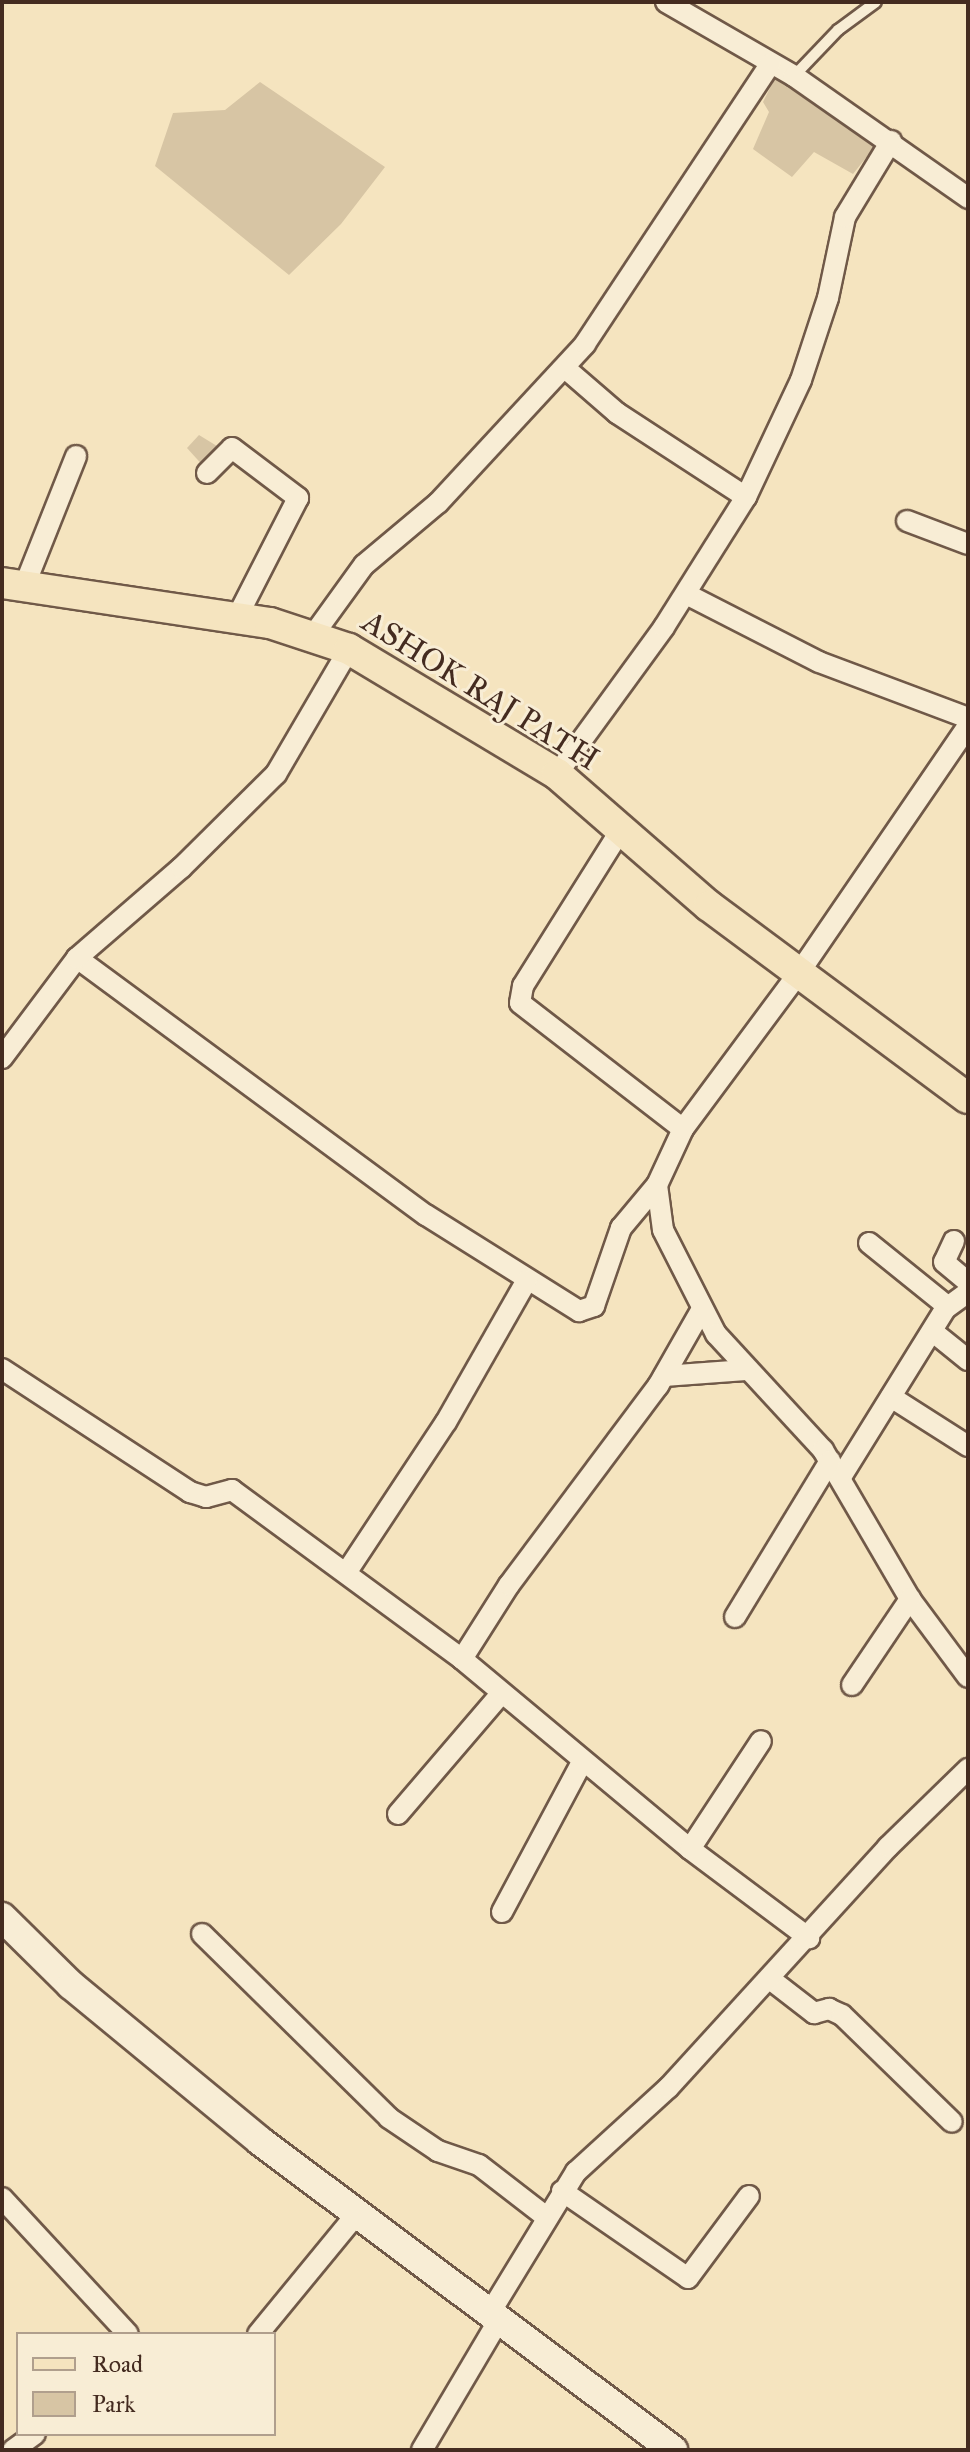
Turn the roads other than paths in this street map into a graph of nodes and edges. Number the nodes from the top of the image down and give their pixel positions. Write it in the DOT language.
graph roads {
  1 [pos="666,2"];
  2 [pos="876,2"];
  3 [pos="770,64"];
  4 [pos="794,76"];
  5 [pos="891,141"];
  6 [pos="968,198"];
  7 [pos="565,368"];
  8 [pos="76,456"];
  9 [pos="207,473"];
  10 [pos="746,497"];
  11 [pos="907,521"];
  12 [pos="968,544"];
  13 [pos="13,585"];
  14 [pos="686,594"];
  15 [pos="237,617"];
  16 [pos="314,634"];
  17 [pos="349,649"];
  18 [pos="968,718"];
  19 [pos="968,726"];
  20 [pos="557,774"];
  21 [pos="622,828"];
  22 [pos="77,958"];
  23 [pos="798,974"];
  24 [pos="2,1058"];
  25 [pos="968,1098"];
  26 [pos="683,1129"];
  27 [pos="657,1185"];
  28 [pos="954,1241"];
  29 [pos="869,1243"];
  30 [pos="527,1280"];
  31 [pos="968,1282"];
  32 [pos="968,1292"];
  33 [pos="947,1306"];
  34 [pos="702,1309"];
  35 [pos="932,1331"];
  36 [pos="968,1360"];
  37 [pos="2,1369"];
  38 [pos="746,1370"];
  39 [pos="664,1376"];
  40 [pos="891,1397"];
  41 [pos="968,1446"];
  42 [pos="836,1469"];
  43 [pos="346,1573"];
  44 [pos="910,1599"];
  45 [pos="735,1617"];
  46 [pos="462,1659"];
  47 [pos="968,1677"];
  48 [pos="852,1685"];
  49 [pos="501,1694"];
  50 [pos="761,1741"];
  51 [pos="582,1762"];
  52 [pos="968,1769"];
  53 [pos="398,1814"];
  54 [pos="690,1849"];
  55 [pos="502,1912"];
  56 [pos="2,1917"];
  57 [pos="202,1934"];
  58 [pos="809,1938"];
  59 [pos="770,1979"];
  60 [pos="952,2122"];
  61 [pos="562,2191"];
  62 [pos="749,2196"];
  63 [pos="2,2198"];
  64 [pos="355,2216"];
  65 [pos="545,2216"];
  66 [pos="492,2319"];
  67 [pos="126,2332"];
  68 [pos="260,2332"];
  69 [pos="32,2436"];
  70 [pos="13,2450"];
  71 [pos="422,2450"];
  72 [pos="673,2450"];
  1 -- 3 [label="street"];
  2 -- 4 [label="lane"];
  3 -- 4 [label="street"];
  3 -- 7 [label="street"];
  4 -- 5 [label="street"];
  5 -- 6 [label="street"];
  5 -- 10 [label="street"];
  7 -- 10 [label="street"];
  7 -- 16 [label="street"];
  8 -- 13 [label="street"];
  9 -- 15 [label="street"];
  10 -- 14 [label="street"];
  11 -- 12 [label="street"];
  13 -- 15 [label="main road, ASHOK RAJ PATH"];
  14 -- 18 [label="street"];
  14 -- 20 [label="street"];
  15 -- 16 [label="main road, ASHOK RAJ PATH"];
  16 -- 17 [label="main road, ASHOK RAJ PATH"];
  17 -- 20 [label="main road, ASHOK RAJ PATH"];
  17 -- 22 [label="street"];
  19 -- 23 [label="street"];
  20 -- 21 [label="main road, ASHOK RAJ PATH"];
  21 -- 23 [label="main road, ASHOK RAJ PATH"];
  21 -- 26 [label="street"];
  22 -- 24 [label="street"];
  22 -- 30 [label="street"];
  23 -- 25 [label="main road, ASHOK RAJ PATH"];
  23 -- 26 [label="street"];
  26 -- 27 [label="street"];
  27 -- 30 [label="street"];
  27 -- 34 [label="street"];
  28 -- 31 [label="street"];
  29 -- 33 [label="street"];
  30 -- 43 [label="street"];
  32 -- 33 [label="street"];
  33 -- 35 [label="street"];
  34 -- 38 [label="street"];
  34 -- 39 [label="street"];
  35 -- 36 [label="street"];
  35 -- 40 [label="street"];
  37 -- 43 [label="street"];
  38 -- 39 [label="street"];
  38 -- 42 [label="street"];
  39 -- 46 [label="street"];
  40 -- 41 [label="street"];
  40 -- 42 [label="street"];
  42 -- 44 [label="street"];
  42 -- 45 [label="street"];
  43 -- 46 [label="street"];
  44 -- 47 [label="street"];
  44 -- 48 [label="street"];
  46 -- 49 [label="street"];
  49 -- 51 [label="street"];
  49 -- 53 [label="street"];
  50 -- 54 [label="street"];
  51 -- 54 [label="street"];
  51 -- 55 [label="street"];
  52 -- 58 [label="street"];
  54 -- 58 [label="street"];
  56 -- 64 [label="main road"];
  57 -- 65 [label="street"];
  58 -- 59 [label="street"];
  59 -- 60 [label="street"];
  59 -- 61 [label="street"];
  61 -- 62 [label="street"];
  61 -- 65 [label="street"];
  63 -- 67 [label="street"];
  64 -- 66 [label="main road"];
  64 -- 68 [label="street"];
  65 -- 66 [label="street"];
  66 -- 71 [label="street"];
  66 -- 72 [label="main road"];
  69 -- 70 [label="street"];
}
